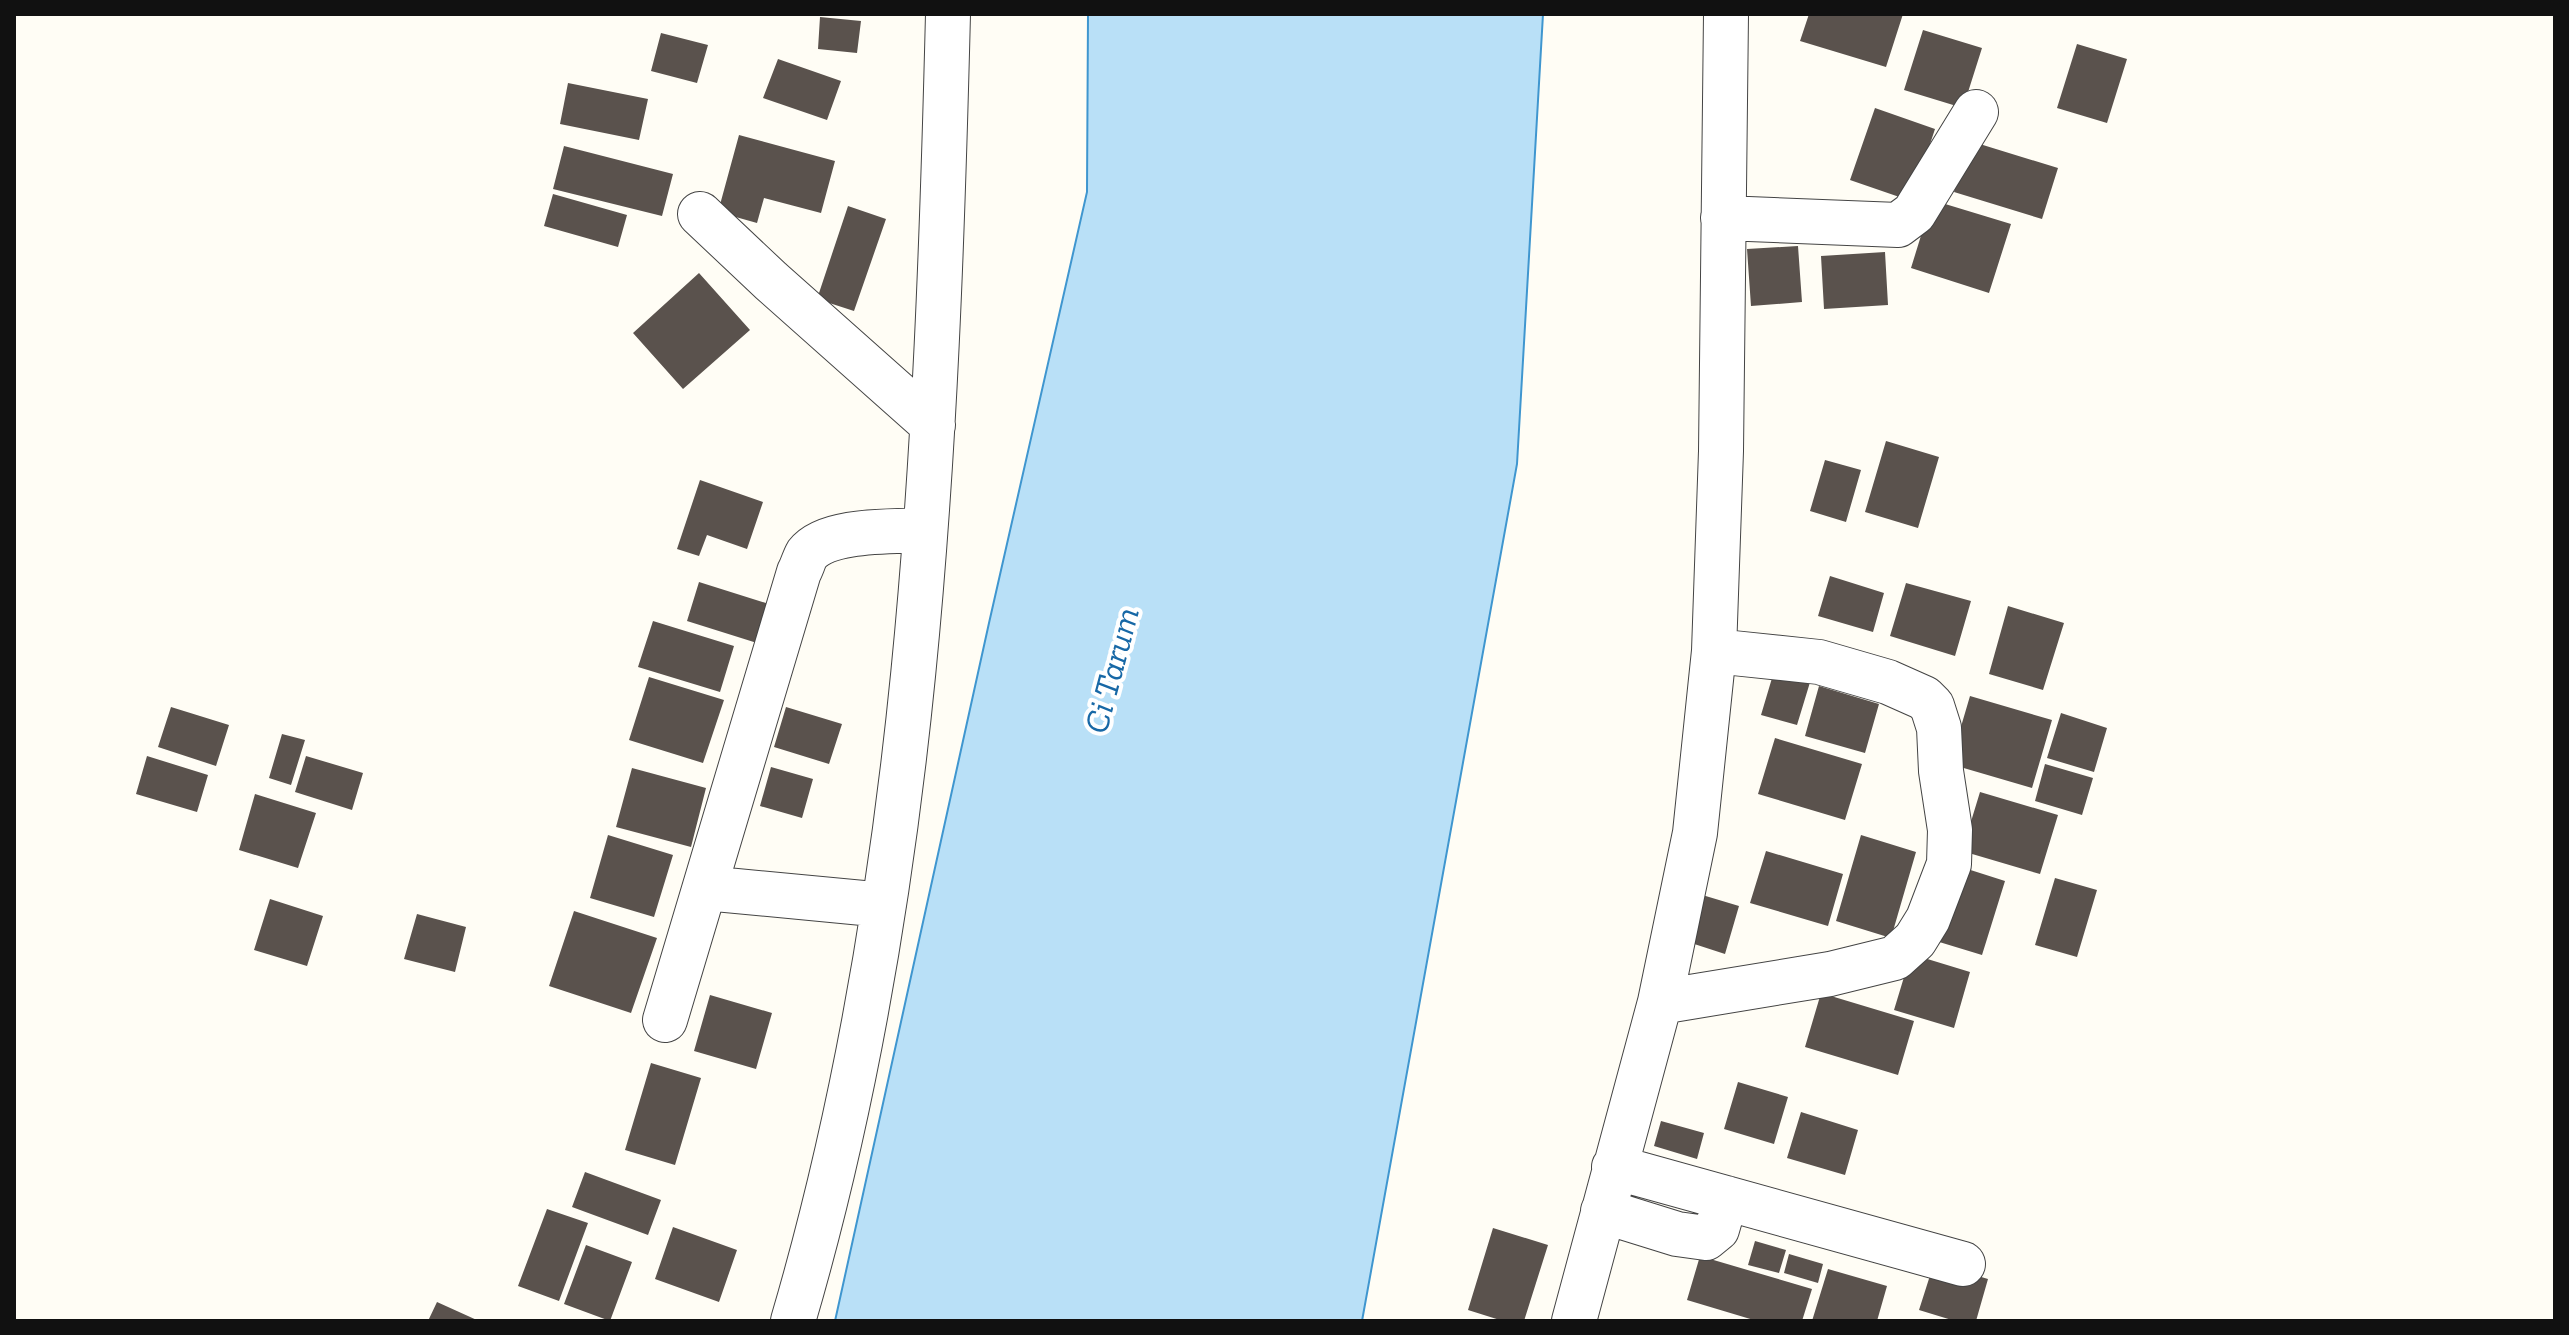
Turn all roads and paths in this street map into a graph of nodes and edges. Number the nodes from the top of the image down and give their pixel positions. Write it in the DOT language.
graph roads {
  1 [pos="948,14"];
  2 [pos="1726,14"];
  3 [pos="1976,112"];
  4 [pos="700,214"];
  5 [pos="1723,218"];
  6 [pos="933,425"];
  7 [pos="925,530"];
  8 [pos="1714,651"];
  9 [pos="705,888"];
  10 [pos="884,905"];
  11 [pos="1660,1002"];
  12 [pos="665,1020"];
  13 [pos="1614,1167"];
  14 [pos="1726,1198"];
  15 [pos="1603,1211"];
  16 [pos="1963,1264"];
  17 [pos="793,1321"];
  18 [pos="1574,1321"];
  1 -- 6 [label="street"];
  2 -- 5 [label="street"];
  3 -- 5 [label="street"];
  4 -- 6 [label="street"];
  5 -- 8 [label="street"];
  6 -- 7 [label="street"];
  7 -- 9 [label="street"];
  7 -- 10 [label="street"];
  8 -- 11 [label="street"];
  8 -- 11 [label="street"];
  9 -- 10 [label="street"];
  9 -- 12 [label="street"];
  10 -- 17 [label="street"];
  11 -- 13 [label="street"];
  13 -- 14 [label="street"];
  13 -- 15 [label="street"];
  14 -- 15 [label="street"];
  14 -- 16 [label="street"];
  15 -- 18 [label="street"];
}
